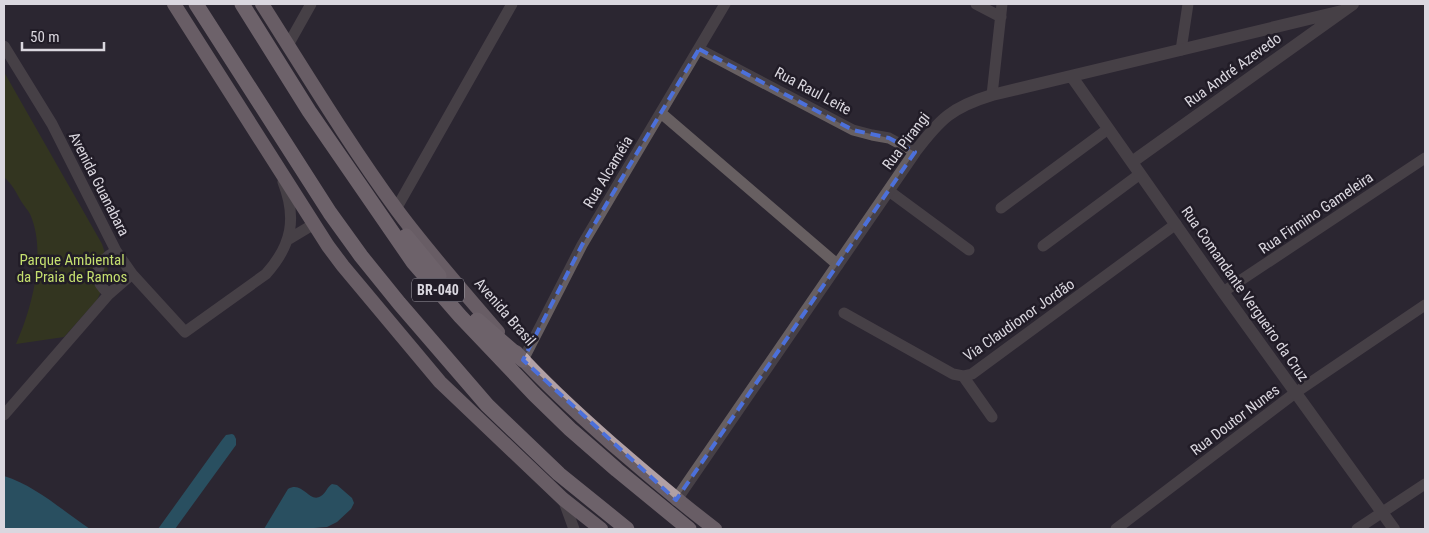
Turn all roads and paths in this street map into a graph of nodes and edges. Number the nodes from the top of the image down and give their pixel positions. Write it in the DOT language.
graph roads {
  1 [pos="174,4"];
  2 [pos="196,4"];
  3 [pos="242,4"];
  4 [pos="262,4"];
  5 [pos="311,4"];
  6 [pos="512,4"];
  7 [pos="726,4"];
  8 [pos="976,4"];
  9 [pos="1002,4"];
  10 [pos="1188,4"];
  11 [pos="1347,6"];
  12 [pos="1001,17"];
  13 [pos="288,45"];
  14 [pos="4,46"];
  15 [pos="699,49"];
  16 [pos="1181,50"];
  17 [pos="1072,76"];
  18 [pos="992,95"];
  19 [pos="309,110"];
  20 [pos="661,113"];
  21 [pos="1108,129"];
  22 [pos="915,152"];
  23 [pos="1425,158"];
  24 [pos="1132,162"];
  25 [pos="276,164"];
  26 [pos="1140,174"];
  27 [pos="888,191"];
  28 [pos="1001,208"];
  29 [pos="396,209"];
  30 [pos="314,224"];
  31 [pos="1176,224"];
  32 [pos="289,239"];
  33 [pos="1044,246"];
  34 [pos="969,250"];
  35 [pos="116,252"];
  36 [pos="838,265"];
  37 [pos="132,274"];
  38 [pos="1222,292"];
  39 [pos="109,294"];
  40 [pos="1425,305"];
  41 [pos="844,313"];
  42 [pos="523,360"];
  43 [pos="963,376"];
  44 [pos="1295,394"];
  45 [pos="4,415"];
  46 [pos="992,417"];
  47 [pos="1425,484"];
  48 [pos="563,499"];
  49 [pos="676,500"];
  50 [pos="1382,513"];
  51 [pos="574,529"];
  52 [pos="601,529"];
  53 [pos="627,529"];
  54 [pos="689,529"];
  55 [pos="715,529"];
  56 [pos="1116,529"];
  57 [pos="1357,529"];
  58 [pos="1394,529"];
  1 -- 25 [label="highway"];
  2 -- 53 [label="highway, BR-040"];
  3 -- 19 [label="highway, BR-040"];
  4 -- 13 [label="highway, Avenida Brasil"];
  5 -- 13 [label="street"];
  6 -- 29 [label="street"];
  7 -- 15 [label="street, Rua Alcaméia"];
  8 -- 12 [label="street"];
  9 -- 12 [label="street"];
  10 -- 16 [label="street"];
  11 -- 16 [label="street, Rua Pirangi"];
  11 -- 24 [label="street, Rua André Azevedo"];
  12 -- 18 [label="street"];
  13 -- 29 [label="highway, Avenida Brasil"];
  14 -- 35 [label="street, Avenida Guanabara"];
  15 -- 20 [label="street, Rua Alcaméia"];
  15 -- 22 [label="street, Rua Raul Leite"];
  16 -- 17 [label="street, Rua Pirangi"];
  17 -- 18 [label="street, Rua Pirangi"];
  17 -- 21 [label="street, Rua Comandante Vergueiro da Cruz"];
  18 -- 22 [label="street, Rua Pirangi"];
  19 -- 42 [label="highway"];
  19 -- 54 [label="highway, BR-040"];
  20 -- 36 [label="street"];
  20 -- 42 [label="street, Rua Alcaméia"];
  21 -- 24 [label="street, Rua Comandante Vergueiro da Cruz"];
  21 -- 28 [label="street"];
  22 -- 27 [label="street, Rua Pirangi"];
  23 -- 38 [label="street, Rua Firmino Gameleira"];
  24 -- 26 [label="street, Rua Comandante Vergueiro da Cruz"];
  25 -- 30 [label="highway"];
  25 -- 32 [label="street"];
  26 -- 31 [label="street, Rua Comandante Vergueiro da Cruz"];
  26 -- 33 [label="street"];
  27 -- 34 [label="street"];
  27 -- 36 [label="street, Rua Pirangi"];
  29 -- 42 [label="highway, Avenida Brasil"];
  30 -- 32 [label="street"];
  30 -- 48 [label="highway"];
  31 -- 38 [label="street, Rua Comandante Vergueiro da Cruz"];
  31 -- 43 [label="street, Via Claudionor Jordão"];
  32 -- 37 [label="street, Avenida Guanabara"];
  35 -- 37 [label="street, Avenida Guanabara"];
  35 -- 39 [label="street"];
  36 -- 49 [label="street, Rua Pirangi"];
  37 -- 39 [label="street"];
  38 -- 44 [label="street, Rua Comandante Vergueiro da Cruz"];
  39 -- 45 [label="street"];
  40 -- 44 [label="street, Rua Doutor Nunes"];
  41 -- 43 [label="street, Via Claudionor Jordão"];
  42 -- 49 [label="highway, Avenida Brasil"];
  43 -- 46 [label="street"];
  44 -- 50 [label="street, Rua Comandante Vergueiro da Cruz"];
  44 -- 56 [label="street, Rua Doutor Nunes"];
  47 -- 50 [label="street"];
  48 -- 51 [label="street"];
  48 -- 52 [label="highway"];
  49 -- 55 [label="highway, Avenida Brasil"];
  50 -- 57 [label="street"];
  50 -- 58 [label="street, Rua Comandante Vergueiro da Cruz"];
}
